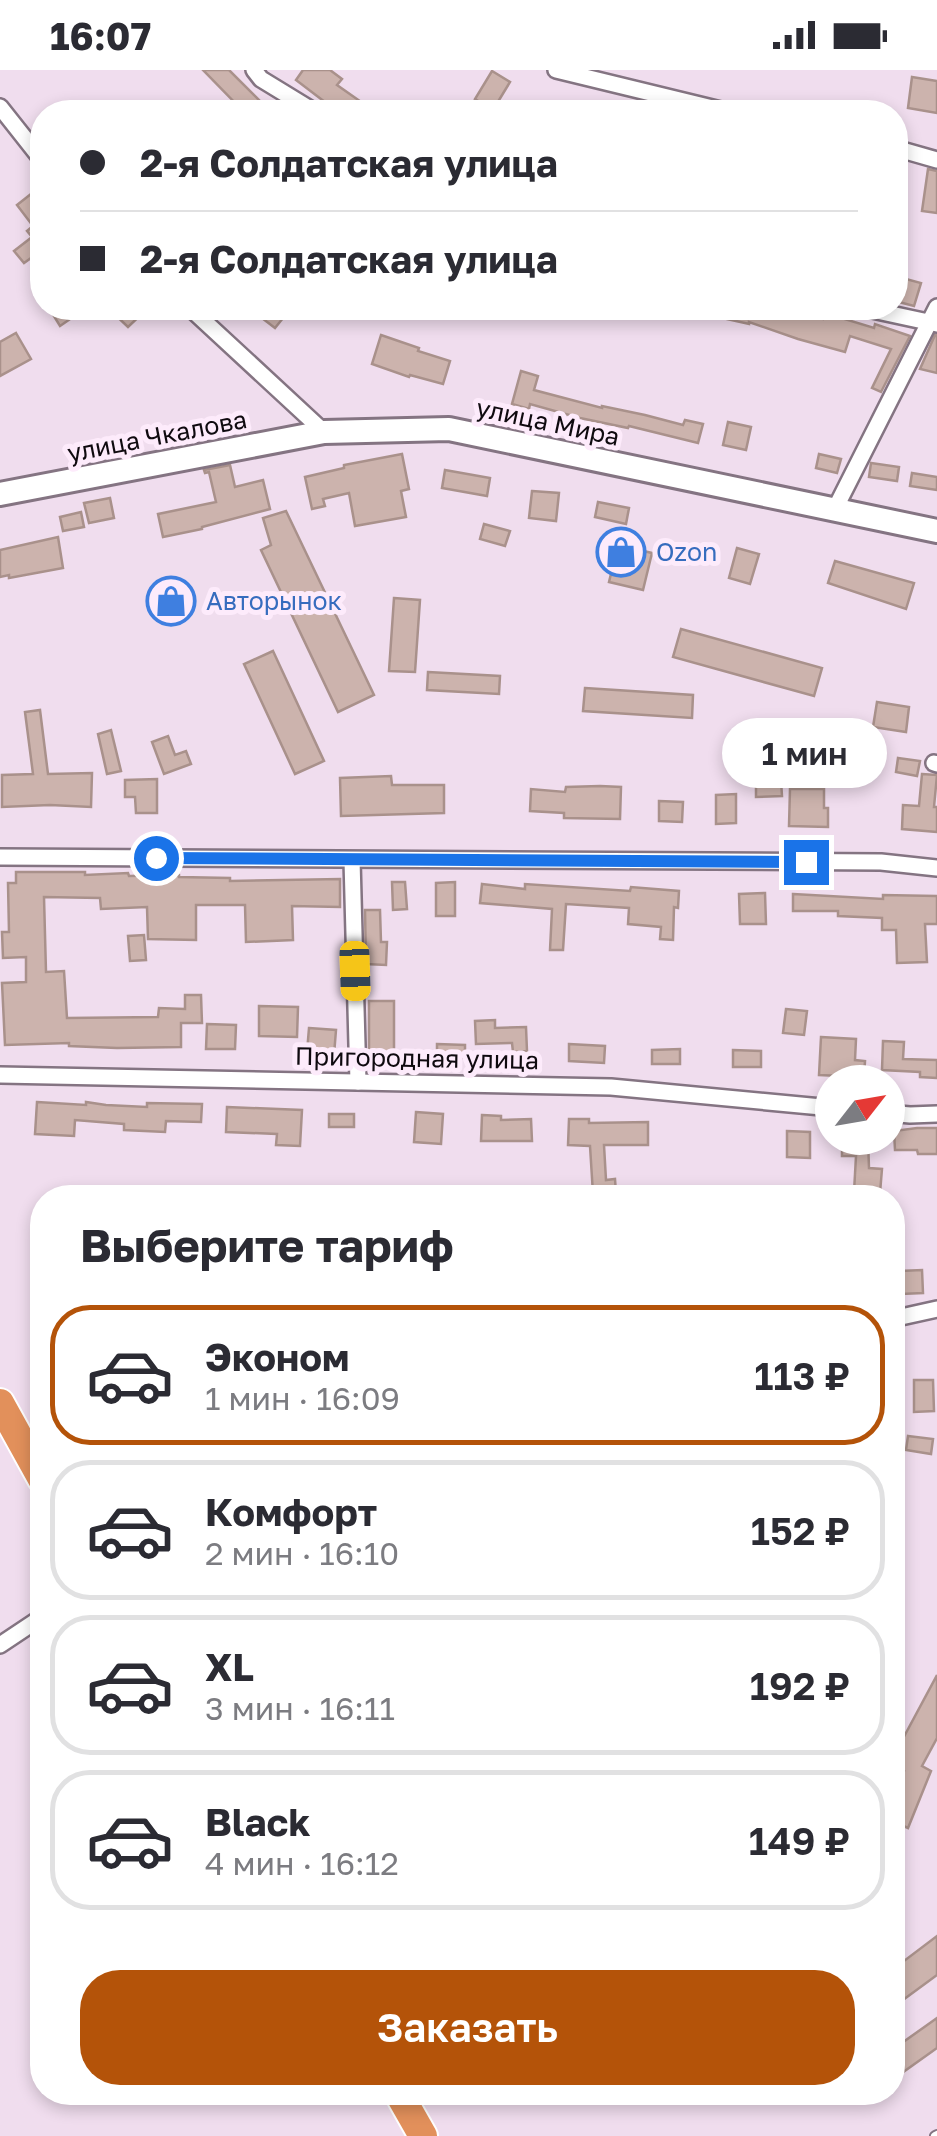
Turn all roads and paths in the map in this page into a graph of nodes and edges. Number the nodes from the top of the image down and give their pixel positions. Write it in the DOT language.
graph roads {
  1 [pos="254,70"];
  2 [pos="556,70"];
  3 [pos="295,100"];
  4 [pos="680,100"];
  5 [pos="0,107"];
  6 [pos="30,145"];
  7 [pos="908,152"];
  8 [pos="937,160"];
  9 [pos="937,307"];
  10 [pos="908,318"];
  11 [pos="203,320"];
  12 [pos="933,324"];
  13 [pos="324,432"];
  14 [pos="0,494"];
  15 [pos="834,511"];
  16 [pos="937,531"];
  17 [pos="0,856"];
  18 [pos="352,860"];
  19 [pos="937,868"];
  20 [pos="0,1075"];
  21 [pos="358,1082"];
  22 [pos="815,1106"];
  23 [pos="937,1114"];
  24 [pos="905,1115"];
  25 [pos="937,1308"];
  26 [pos="905,1317"];
  27 [pos="0,1404"];
  28 [pos="30,1458"];
  29 [pos="30,1625"];
  30 [pos="0,1646"];
  31 [pos="405,2105"];
  32 [pos="423,2136"];
  1 -- 3 [label="street"];
  2 -- 4 [label="street"];
  5 -- 6 [label="street"];
  7 -- 8 [label="street"];
  9 -- 12 [label="street"];
  10 -- 12 [label="street"];
  11 -- 13 [label="street"];
  12 -- 15 [label="street"];
  13 -- 14 [label="street, улица Чкалова"];
  13 -- 15 [label="street, улица Мира"];
  15 -- 16 [label="street, улица Мира"];
  17 -- 18 [label="street"];
  18 -- 19 [label="street"];
  18 -- 21 [label="street"];
  20 -- 21 [label="street, Пригородная улица"];
  21 -- 22 [label="street, Пригородная улица"];
  23 -- 24 [label="street"];
  25 -- 26 [label="street"];
  27 -- 28 [label="highway"];
  29 -- 30 [label="street"];
  31 -- 32 [label="highway"];
}
